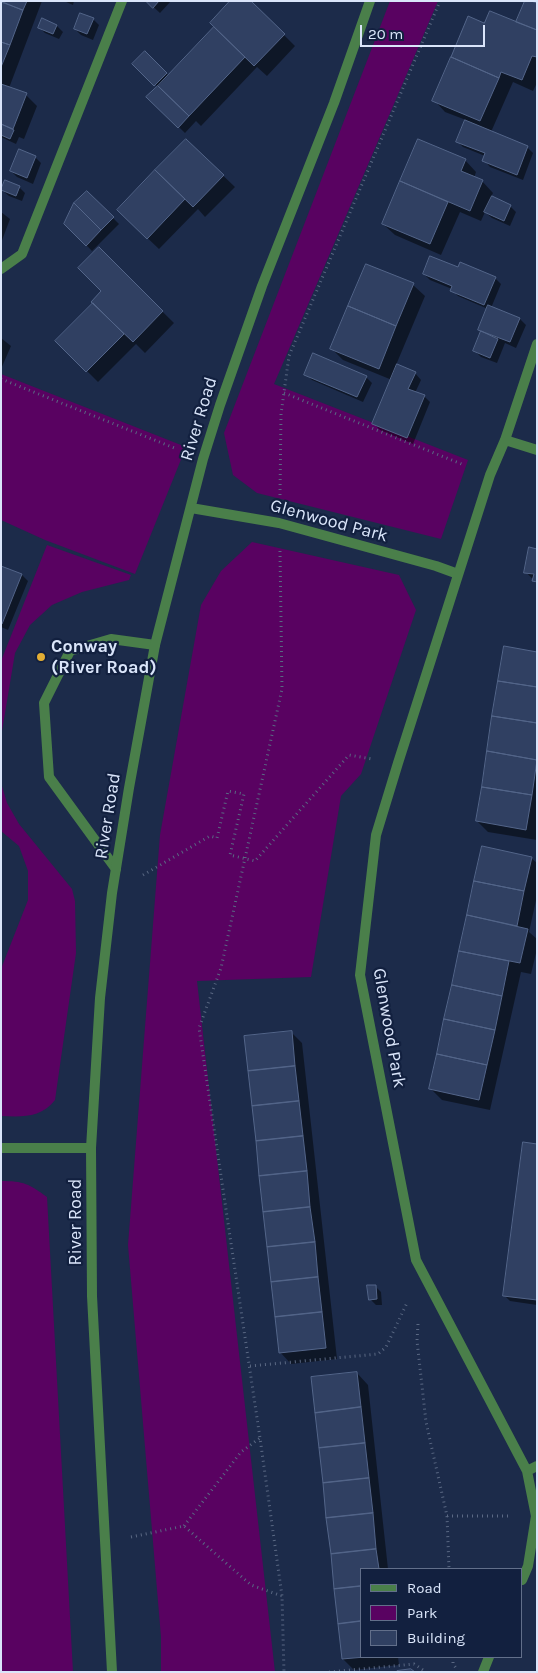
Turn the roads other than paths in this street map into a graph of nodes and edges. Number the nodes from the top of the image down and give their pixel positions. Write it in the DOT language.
graph roads {
  1 [pos="122,1"];
  2 [pos="370,1"];
  3 [pos="1,269"];
  4 [pos="537,344"];
  5 [pos="505,440"];
  6 [pos="537,450"];
  7 [pos="191,508"];
  8 [pos="458,574"];
  9 [pos="155,645"];
  10 [pos="116,869"];
  11 [pos="1,1148"];
  12 [pos="92,1148"];
  13 [pos="537,1466"];
  14 [pos="526,1471"];
  15 [pos="536,1516"];
  16 [pos="523,1578"];
  17 [pos="490,1658"];
  18 [pos="112,1672"];
  19 [pos="483,1672"];
  1 -- 3 [label="street"];
  2 -- 7 [label="street, River Road"];
  4 -- 5 [label="street, Glenwood Park"];
  5 -- 6 [label="street"];
  5 -- 8 [label="street, Glenwood Park"];
  7 -- 8 [label="street, Glenwood Park"];
  7 -- 9 [label="street, River Road"];
  8 -- 14 [label="street, Glenwood Park"];
  9 -- 10 [label="street, River Road"];
  9 -- 10 [label="street"];
  10 -- 12 [label="street, River Road"];
  11 -- 12 [label="street"];
  12 -- 18 [label="street, River Road"];
  13 -- 14 [label="street"];
  14 -- 15 [label="street, Glenwood Park"];
  15 -- 16 [label="street"];
  17 -- 19 [label="street"];
}
